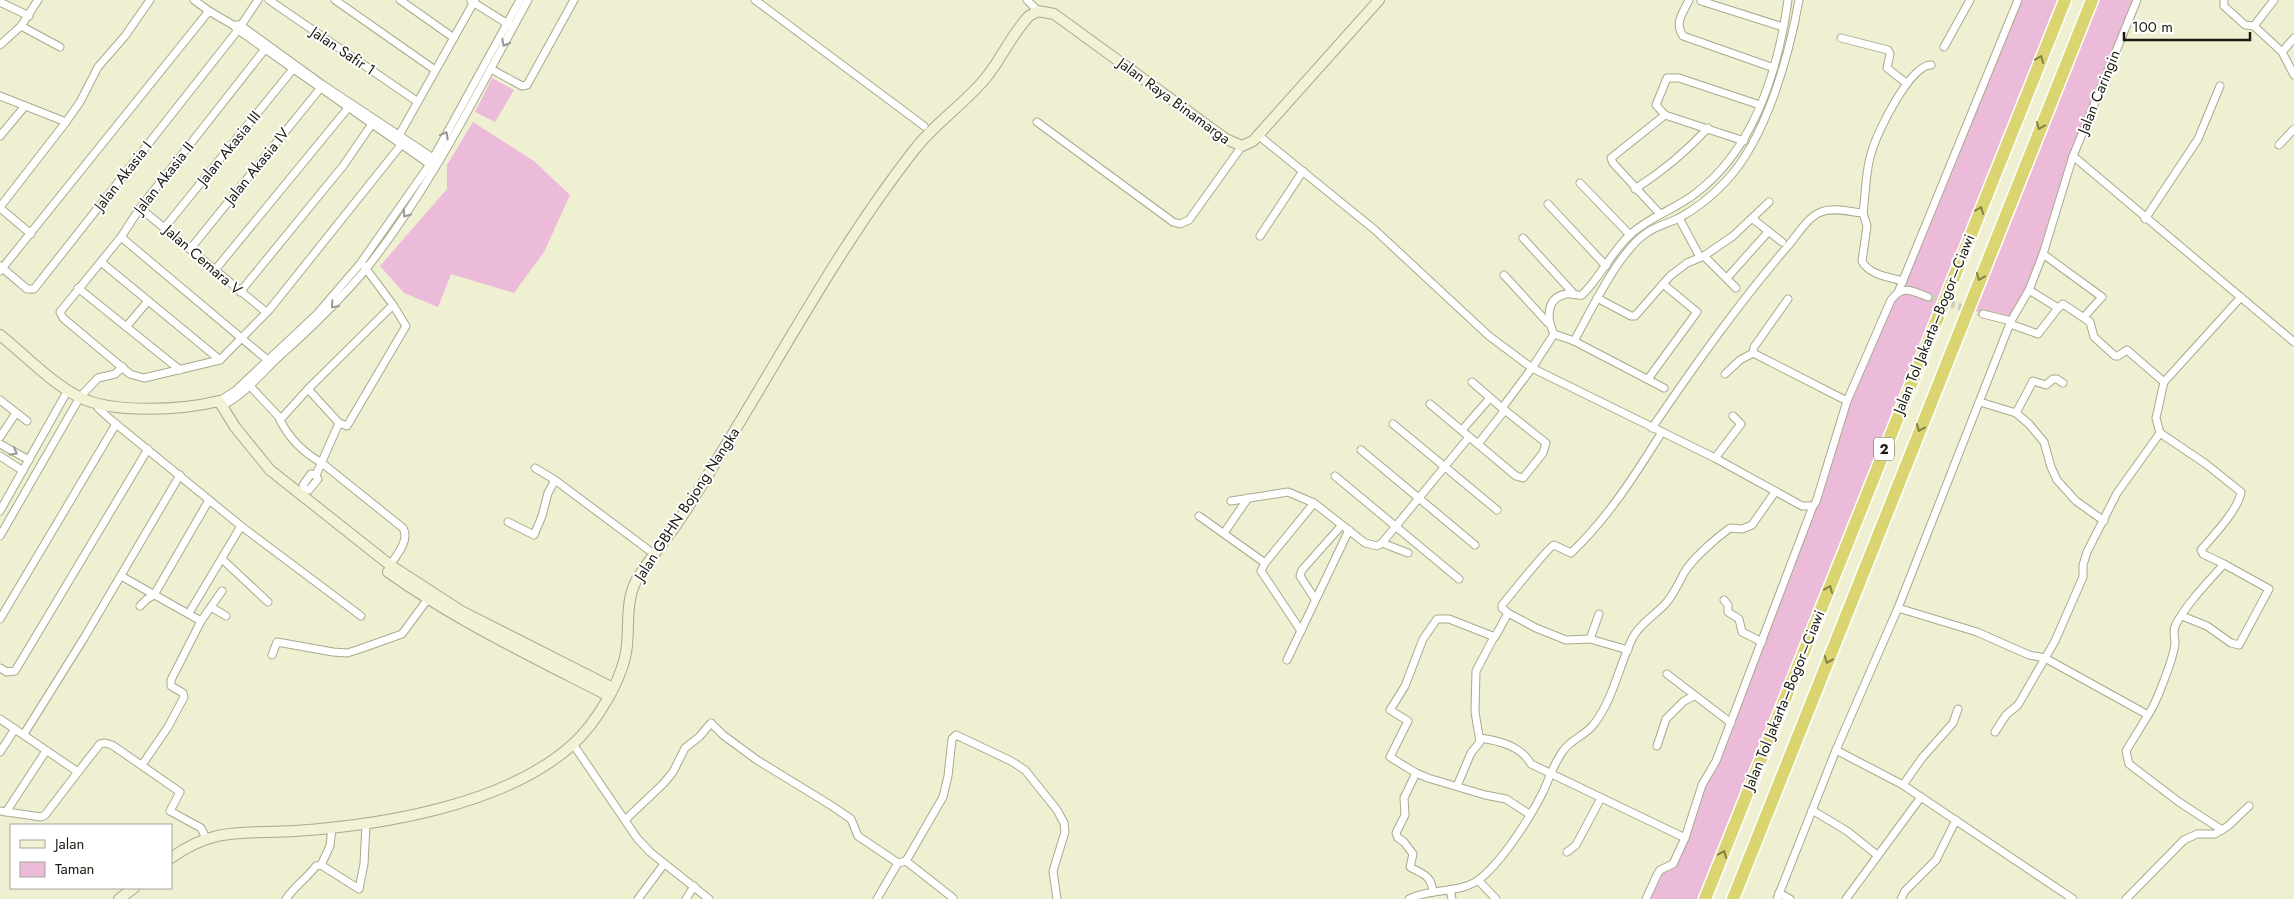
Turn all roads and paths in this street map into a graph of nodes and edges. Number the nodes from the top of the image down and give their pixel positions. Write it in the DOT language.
graph roads {
  1 [pos="38,0"];
  2 [pos="150,0"];
  3 [pos="194,0"];
  4 [pos="258,0"];
  5 [pos="269,0"];
  6 [pos="335,0"];
  7 [pos="400,0"];
  8 [pos="520,0"];
  9 [pos="528,0"];
  10 [pos="574,0"];
  11 [pos="755,0"];
  12 [pos="1027,0"];
  13 [pos="1379,0"];
  14 [pos="1689,0"];
  15 [pos="1699,0"];
  16 [pos="1788,0"];
  17 [pos="1799,0"];
  18 [pos="1970,0"];
  19 [pos="2018,0"];
  20 [pos="2064,0"];
  21 [pos="2092,0"];
  22 [pos="2137,0"];
  23 [pos="2224,0"];
  24 [pos="2274,0"];
  25 [pos="473,1"];
  26 [pos="0,2"];
  27 [pos="209,11"];
  28 [pos="1038,11"];
  29 [pos="29,16"];
  30 [pos="510,25"];
  31 [pos="21,26"];
  32 [pos="2254,26"];
  33 [pos="237,27"];
  34 [pos="1783,27"];
  35 [pos="454,38"];
  36 [pos="1841,38"];
  37 [pos="2294,38"];
  38 [pos="2,42"];
  39 [pos="60,47"];
  40 [pos="1944,47"];
  41 [pos="265,49"];
  42 [pos="2282,52"];
  43 [pos="1931,64"];
  44 [pos="1774,68"];
  45 [pos="293,69"];
  46 [pos="491,69"];
  47 [pos="435,70"];
  48 [pos="2294,75"];
  49 [pos="1906,83"];
  50 [pos="2220,86"];
  51 [pos="322,87"];
  52 [pos="0,96"];
  53 [pos="418,102"];
  54 [pos="1760,105"];
  55 [pos="25,106"];
  56 [pos="348,108"];
  57 [pos="1665,115"];
  58 [pos="66,122"];
  59 [pos="373,122"];
  60 [pos="1038,122"];
  61 [pos="924,126"];
  62 [pos="1708,128"];
  63 [pos="2294,129"];
  64 [pos="1258,135"];
  65 [pos="0,136"];
  66 [pos="1744,140"];
  67 [pos="398,141"];
  68 [pos="2279,145"];
  69 [pos="1242,146"];
  70 [pos="2073,156"];
  71 [pos="434,163"];
  72 [pos="1302,171"];
  73 [pos="1580,183"];
  74 [pos="1635,188"];
  75 [pos="1769,202"];
  76 [pos="1548,204"];
  77 [pos="0,207"];
  78 [pos="140,208"];
  79 [pos="1863,213"];
  80 [pos="1660,214"];
  81 [pos="1679,218"];
  82 [pos="1753,219"];
  83 [pos="2145,219"];
  84 [pos="165,227"];
  85 [pos="1768,232"];
  86 [pos="31,234"];
  87 [pos="1630,235"];
  88 [pos="121,236"];
  89 [pos="1260,236"];
  90 [pos="1523,238"];
  91 [pos="1782,242"];
  92 [pos="190,248"];
  93 [pos="2043,254"];
  94 [pos="1702,257"];
  95 [pos="101,262"];
  96 [pos="363,266"];
  97 [pos="1606,266"];
  98 [pos="1,268"];
  99 [pos="215,270"];
  100 [pos="1504,275"];
  101 [pos="1727,278"];
  102 [pos="1903,281"];
  103 [pos="1663,284"];
  104 [pos="78,288"];
  105 [pos="1736,288"];
  106 [pos="1899,290"];
  107 [pos="2029,290"];
  108 [pos="240,292"];
  109 [pos="1574,294"];
  110 [pos="1928,297"];
  111 [pos="2241,297"];
  112 [pos="1597,298"];
  113 [pos="1788,298"];
  114 [pos="148,301"];
  115 [pos="393,305"];
  116 [pos="2058,308"];
  117 [pos="266,312"];
  118 [pos="1983,314"];
  119 [pos="2084,317"];
  120 [pos="2011,322"];
  121 [pos="1549,324"];
  122 [pos="126,327"];
  123 [pos="1554,334"];
  124 [pos="0,335"];
  125 [pos="243,338"];
  126 [pos="1574,341"];
  127 [pos="0,342"];
  128 [pos="2294,342"];
  129 [pos="1754,354"];
  130 [pos="220,360"];
  131 [pos="270,362"];
  132 [pos="123,368"];
  133 [pos="1532,368"];
  134 [pos="180,370"];
  135 [pos="1726,374"];
  136 [pos="1648,379"];
  137 [pos="1472,382"];
  138 [pos="2164,382"];
  139 [pos="2062,383"];
  140 [pos="250,386"];
  141 [pos="1664,388"];
  142 [pos="308,389"];
  143 [pos="67,392"];
  144 [pos="1490,398"];
  145 [pos="78,399"];
  146 [pos="0,400"];
  147 [pos="1847,401"];
  148 [pos="1980,402"];
  149 [pos="217,404"];
  150 [pos="1430,404"];
  151 [pos="98,406"];
  152 [pos="1503,409"];
  153 [pos="16,413"];
  154 [pos="2016,413"];
  155 [pos="1733,416"];
  156 [pos="280,418"];
  157 [pos="26,421"];
  158 [pos="339,423"];
  159 [pos="116,424"];
  160 [pos="1392,424"];
  161 [pos="1652,428"];
  162 [pos="1462,430"];
  163 [pos="1662,432"];
  164 [pos="2160,433"];
  165 [pos="0,437"];
  166 [pos="1469,437"];
  167 [pos="0,444"];
  168 [pos="1478,444"];
  169 [pos="148,449"];
  170 [pos="1361,450"];
  171 [pos="0,456"];
  172 [pos="1715,458"];
  173 [pos="29,460"];
  174 [pos="322,463"];
  175 [pos="1443,467"];
  176 [pos="535,468"];
  177 [pos="23,471"];
  178 [pos="180,475"];
  179 [pos="1335,476"];
  180 [pos="555,480"];
  181 [pos="1775,492"];
  182 [pos="301,494"];
  183 [pos="1248,498"];
  184 [pos="1418,498"];
  185 [pos="209,500"];
  186 [pos="1231,501"];
  187 [pos="1314,503"];
  188 [pos="1813,506"];
  189 [pos="1497,510"];
  190 [pos="0,511"];
  191 [pos="1199,516"];
  192 [pos="2104,521"];
  193 [pos="508,522"];
  194 [pos="1342,525"];
  195 [pos="1395,525"];
  196 [pos="241,526"];
  197 [pos="1349,530"];
  198 [pos="1224,533"];
  199 [pos="0,534"];
  200 [pos="1382,543"];
  201 [pos="1475,545"];
  202 [pos="1408,553"];
  203 [pos="654,554"];
  204 [pos="222,559"];
  205 [pos="1265,562"];
  206 [pos="2224,564"];
  207 [pos="390,566"];
  208 [pos="121,576"];
  209 [pos="1458,579"];
  210 [pos="222,591"];
  211 [pos="154,596"];
  212 [pos="430,597"];
  213 [pos="1315,599"];
  214 [pos="1724,600"];
  215 [pos="268,602"];
  216 [pos="140,606"];
  217 [pos="211,606"];
  218 [pos="1898,608"];
  219 [pos="189,613"];
  220 [pos="1508,613"];
  221 [pos="1599,614"];
  222 [pos="226,616"];
  223 [pos="361,616"];
  224 [pos="2182,616"];
  225 [pos="0,620"];
  226 [pos="201,621"];
  227 [pos="1300,631"];
  228 [pos="1494,637"];
  229 [pos="1590,639"];
  230 [pos="1762,642"];
  231 [pos="1628,650"];
  232 [pos="272,655"];
  233 [pos="2045,658"];
  234 [pos="1287,660"];
  235 [pos="0,668"];
  236 [pos="1667,674"];
  237 [pos="611,692"];
  238 [pos="1694,696"];
  239 [pos="1958,709"];
  240 [pos="2148,714"];
  241 [pos="0,719"];
  242 [pos="1731,723"];
  243 [pos="14,729"];
  244 [pos="1995,732"];
  245 [pos="24,734"];
  246 [pos="1480,738"];
  247 [pos="573,744"];
  248 [pos="1657,746"];
  249 [pos="1836,750"];
  250 [pos="46,751"];
  251 [pos="0,752"];
  252 [pos="142,765"];
  253 [pos="78,772"];
  254 [pos="1551,773"];
  255 [pos="1416,774"];
  256 [pos="1903,785"];
  257 [pos="1457,786"];
  258 [pos="1921,797"];
  259 [pos="1601,798"];
  260 [pos="2249,806"];
  261 [pos="1812,810"];
  262 [pos="3,812"];
  263 [pos="1529,814"];
  264 [pos="625,820"];
  265 [pos="1956,820"];
  266 [pos="366,824"];
  267 [pos="332,827"];
  268 [pos="2222,830"];
  269 [pos="206,838"];
  270 [pos="1685,838"];
  271 [pos="1567,852"];
  272 [pos="1877,855"];
  273 [pos="172,857"];
  274 [pos="906,861"];
  275 [pos="898,863"];
  276 [pos="664,864"];
  277 [pos="322,865"];
  278 [pos="1478,880"];
  279 [pos="694,886"];
  280 [pos="133,889"];
  281 [pos="1450,890"];
  282 [pos="1433,892"];
  283 [pos="1778,896"];
  284 [pos="953,898"];
  285 [pos="119,899"];
  286 [pos="286,899"];
  287 [pos="638,899"];
  288 [pos="686,899"];
  289 [pos="709,899"];
  290 [pos="877,899"];
  291 [pos="1057,899"];
  292 [pos="1409,899"];
  293 [pos="1452,899"];
  294 [pos="1496,899"];
  295 [pos="1646,899"];
  296 [pos="1705,899"];
  297 [pos="1733,899"];
  298 [pos="1790,899"];
  299 [pos="1846,899"];
  300 [pos="1902,899"];
  301 [pos="2073,899"];
  302 [pos="2126,899"];
  1 -- 29 [label="street"];
  2 -- 58 [label="street"];
  3 -- 27 [label="street"];
  4 -- 33 [label="street"];
  5 -- 53 [label="street, Jalan Safir 1"];
  6 -- 47 [label="street"];
  7 -- 35 [label="street"];
  8 -- 30 [label="street"];
  9 -- 30 [label="street"];
  10 -- 46 [label="street"];
  11 -- 61 [label="street"];
  12 -- 28 [label="street"];
  13 -- 64 [label="street, Jalan Raya Binamarga"];
  14 -- 44 [label="street"];
  15 -- 34 [label="street"];
  16 -- 34 [label="street"];
  17 -- 81 [label="street"];
  18 -- 40 [label="street"];
  19 -- 102 [label="street"];
  296 -- 20 [label="highway, Jalan Tol Jakarta–Bogor–Ciawi / 2, one-way"];
  21 -- 297 [label="highway, Jalan Tol Jakarta–Bogor–Ciawi / 2, one-way"];
  22 -- 70 [label="street, Jalan Caringin"];
  23 -- 32 [label="street"];
  24 -- 32 [label="street"];
  25 -- 30 [label="street"];
  25 -- 35 [label="street"];
  26 -- 29 [label="street"];
  27 -- 33 [label="street"];
  27 -- 86 [label="street"];
  28 -- 69 [label="street, Jalan Raya Binamarga"];
  28 -- 203 [label="street, Jalan GBHN Bojong Nangka"];
  29 -- 31 [label="street"];
  30 -- 46 [label="street, one-way"];
  71 -- 30 [label="street, one-way"];
  31 -- 38 [label="street"];
  31 -- 39 [label="street"];
  32 -- 42 [label="street"];
  33 -- 41 [label="street"];
  33 -- 51 [label="street"];
  33 -- 98 [label="street, Jalan Akasia I"];
  34 -- 44 [label="street"];
  35 -- 47 [label="street"];
  36 -- 49 [label="street"];
  37 -- 42 [label="street"];
  41 -- 45 [label="street"];
  41 -- 78 [label="street, Jalan Akasia II"];
  42 -- 48 [label="street"];
  43 -- 49 [label="street"];
  44 -- 54 [label="street"];
  45 -- 51 [label="street"];
  45 -- 84 [label="street, Jalan Akasia III"];
  46 -- 71 [label="street"];
  47 -- 53 [label="street"];
  49 -- 79 [label="street"];
  50 -- 83 [label="street"];
  51 -- 56 [label="street"];
  51 -- 59 [label="street"];
  51 -- 92 [label="street, Jalan Akasia IV"];
  52 -- 55 [label="street"];
  53 -- 67 [label="street"];
  54 -- 57 [label="street"];
  54 -- 66 [label="street"];
  55 -- 58 [label="street"];
  55 -- 65 [label="street"];
  56 -- 59 [label="street"];
  56 -- 99 [label="street"];
  57 -- 62 [label="street"];
  57 -- 74 [label="street"];
  58 -- 77 [label="street"];
  59 -- 67 [label="street"];
  59 -- 108 [label="street"];
  60 -- 69 [label="street"];
  62 -- 66 [label="street"];
  62 -- 74 [label="street"];
  63 -- 68 [label="street"];
  64 -- 69 [label="street, Jalan Raya Binamarga"];
  64 -- 72 [label="street"];
  66 -- 80 [label="street"];
  67 -- 71 [label="street"];
  67 -- 117 [label="street"];
  70 -- 83 [label="street"];
  70 -- 93 [label="street, Jalan Caringin"];
  71 -- 96 [label="street"];
  72 -- 89 [label="street"];
  72 -- 133 [label="street"];
  73 -- 87 [label="street"];
  74 -- 80 [label="street"];
  75 -- 82 [label="street"];
  76 -- 97 [label="street"];
  77 -- 86 [label="street"];
  78 -- 84 [label="street, Jalan Cemara V"];
  78 -- 88 [label="street, Jalan Akasia II"];
  79 -- 102 [label="street"];
  79 -- 161 [label="street"];
  80 -- 87 [label="street"];
  81 -- 94 [label="street"];
  81 -- 112 [label="street"];
  82 -- 85 [label="street"];
  82 -- 94 [label="street"];
  83 -- 111 [label="street"];
  84 -- 92 [label="street, Jalan Cemara V"];
  85 -- 91 [label="street"];
  85 -- 101 [label="street"];
  86 -- 98 [label="street"];
  87 -- 97 [label="street"];
  88 -- 95 [label="street, Jalan Akasia II"];
  88 -- 125 [label="street"];
  90 -- 109 [label="street"];
  92 -- 99 [label="street, Jalan Cemara V"];
  93 -- 107 [label="street, Jalan Caringin"];
  93 -- 119 [label="street"];
  94 -- 101 [label="street"];
  94 -- 103 [label="street"];
  95 -- 104 [label="street, Jalan Akasia II"];
  95 -- 114 [label="street"];
  96 -- 115 [label="street"];
  96 -- 131 [label="street"];
  97 -- 109 [label="street"];
  99 -- 108 [label="street, Jalan Cemara V"];
  100 -- 121 [label="street"];
  101 -- 105 [label="street"];
  102 -- 106 [label="street"];
  103 -- 112 [label="street"];
  103 -- 136 [label="street"];
  104 -- 122 [label="street"];
  104 -- 132 [label="street, Jalan Akasia II"];
  106 -- 110 [label="street"];
  106 -- 147 [label="street"];
  107 -- 116 [label="street"];
  107 -- 120 [label="street, Jalan Caringin"];
  108 -- 117 [label="street, Jalan Cemara V"];
  109 -- 121 [label="street"];
  111 -- 128 [label="street"];
  111 -- 138 [label="street"];
  112 -- 126 [label="street"];
  113 -- 129 [label="street"];
  114 -- 122 [label="street"];
  114 -- 130 [label="street"];
  115 -- 142 [label="street"];
  115 -- 158 [label="street"];
  116 -- 119 [label="street"];
  116 -- 120 [label="street"];
  117 -- 125 [label="street"];
  118 -- 120 [label="street"];
  119 -- 138 [label="street"];
  120 -- 148 [label="street, Jalan Caringin"];
  121 -- 123 [label="street"];
  122 -- 134 [label="street"];
  123 -- 126 [label="street"];
  123 -- 133 [label="street"];
  124 -- 143 [label="street"];
  125 -- 130 [label="street"];
  125 -- 131 [label="street"];
  126 -- 136 [label="street"];
  127 -- 143 [label="street"];
  129 -- 135 [label="street"];
  129 -- 147 [label="street"];
  130 -- 134 [label="street"];
  131 -- 140 [label="street"];
  131 -- 149 [label="street"];
  132 -- 134 [label="street"];
  132 -- 145 [label="street"];
  133 -- 152 [label="street"];
  133 -- 161 [label="street"];
  136 -- 141 [label="street"];
  137 -- 144 [label="street"];
  138 -- 164 [label="street"];
  139 -- 154 [label="street"];
  140 -- 149 [label="street"];
  140 -- 156 [label="street"];
  142 -- 156 [label="street"];
  142 -- 158 [label="street"];
  143 -- 145 [label="street"];
  143 -- 173 [label="street"];
  144 -- 152 [label="street"];
  144 -- 162 [label="street"];
  145 -- 151 [label="street"];
  145 -- 199 [label="street"];
  146 -- 153 [label="street"];
  147 -- 188 [label="street"];
  148 -- 154 [label="street"];
  148 -- 218 [label="street, Jalan Caringin"];
  149 -- 151 [label="street"];
  149 -- 182 [label="street"];
  150 -- 162 [label="street"];
  151 -- 159 [label="street"];
  152 -- 168 [label="street"];
  152 -- 168 [label="street"];
  153 -- 157 [label="street"];
  153 -- 165 [label="street"];
  154 -- 192 [label="street"];
  155 -- 172 [label="street"];
  156 -- 174 [label="street"];
  158 -- 174 [label="street"];
  159 -- 169 [label="street"];
  159 -- 225 [label="street"];
  160 -- 175 [label="street"];
  161 -- 163 [label="street"];
  162 -- 166 [label="street"];
  163 -- 172 [label="street"];
  163 -- 220 [label="street"];
  164 -- 192 [label="street"];
  164 -- 206 [label="street"];
  166 -- 168 [label="street"];
  166 -- 175 [label="street"];
  167 -- 173 [label="street, one-way"];
  169 -- 178 [label="street"];
  169 -- 235 [label="street"];
  170 -- 184 [label="street"];
  171 -- 177 [label="street"];
  172 -- 181 [label="street"];
  173 -- 177 [label="street"];
  174 -- 182 [label="street"];
  174 -- 207 [label="street"];
  175 -- 184 [label="street"];
  175 -- 189 [label="street"];
  176 -- 180 [label="street"];
  177 -- 190 [label="street"];
  178 -- 185 [label="street"];
  178 -- 208 [label="street"];
  179 -- 195 [label="street"];
  180 -- 193 [label="street"];
  180 -- 203 [label="street"];
  181 -- 188 [label="street"];
  181 -- 231 [label="street"];
  182 -- 207 [label="street"];
  182 -- 212 [label="street"];
  183 -- 186 [label="street"];
  183 -- 187 [label="street"];
  183 -- 198 [label="street"];
  184 -- 195 [label="street"];
  184 -- 201 [label="street"];
  185 -- 196 [label="street"];
  185 -- 211 [label="street"];
  187 -- 194 [label="street"];
  187 -- 205 [label="street"];
  188 -- 230 [label="street"];
  191 -- 198 [label="street"];
  192 -- 233 [label="street"];
  194 -- 197 [label="street"];
  194 -- 213 [label="street"];
  195 -- 200 [label="street"];
  195 -- 209 [label="street"];
  196 -- 204 [label="street"];
  196 -- 223 [label="street"];
  197 -- 200 [label="street"];
  197 -- 213 [label="street"];
  198 -- 205 [label="street"];
  200 -- 202 [label="street"];
  203 -- 237 [label="street, Jalan GBHN Bojong Nangka"];
  204 -- 215 [label="street"];
  204 -- 219 [label="street"];
  205 -- 227 [label="street"];
  206 -- 224 [label="street"];
  206 -- 224 [label="street"];
  207 -- 212 [label="street"];
  208 -- 211 [label="street"];
  208 -- 245 [label="street"];
  210 -- 217 [label="street"];
  211 -- 216 [label="street"];
  211 -- 219 [label="street"];
  212 -- 232 [label="street"];
  212 -- 237 [label="street"];
  213 -- 227 [label="street"];
  214 -- 230 [label="street"];
  217 -- 222 [label="street"];
  217 -- 226 [label="street"];
  218 -- 233 [label="street"];
  218 -- 249 [label="street, Jalan Caringin"];
  219 -- 226 [label="street"];
  220 -- 228 [label="street"];
  220 -- 229 [label="street"];
  221 -- 229 [label="street"];
  224 -- 240 [label="street"];
  226 -- 252 [label="street"];
  227 -- 234 [label="street"];
  228 -- 246 [label="street"];
  228 -- 255 [label="street"];
  229 -- 231 [label="street"];
  230 -- 242 [label="street"];
  231 -- 254 [label="street"];
  233 -- 240 [label="street"];
  233 -- 244 [label="street"];
  236 -- 238 [label="street"];
  237 -- 247 [label="street, Jalan GBHN Bojong Nangka"];
  238 -- 242 [label="street"];
  238 -- 248 [label="street"];
  239 -- 256 [label="street"];
  240 -- 268 [label="street"];
  241 -- 243 [label="street"];
  242 -- 270 [label="street"];
  243 -- 245 [label="street"];
  243 -- 251 [label="street"];
  245 -- 250 [label="street"];
  246 -- 254 [label="street"];
  246 -- 257 [label="street"];
  247 -- 264 [label="street"];
  247 -- 266 [label="street, Jalan GBHN Bojong Nangka"];
  249 -- 256 [label="street"];
  249 -- 261 [label="street, Jalan Caringin"];
  250 -- 253 [label="street"];
  250 -- 262 [label="street"];
  252 -- 253 [label="street"];
  252 -- 269 [label="street"];
  253 -- 262 [label="street"];
  254 -- 259 [label="street"];
  254 -- 263 [label="street"];
  255 -- 257 [label="street"];
  255 -- 282 [label="street"];
  256 -- 258 [label="street"];
  257 -- 263 [label="street"];
  258 -- 265 [label="street"];
  258 -- 272 [label="street"];
  259 -- 270 [label="street"];
  259 -- 271 [label="street"];
  260 -- 268 [label="street"];
  261 -- 272 [label="street"];
  261 -- 283 [label="street, Jalan Caringin"];
  263 -- 278 [label="street"];
  264 -- 275 [label="street"];
  264 -- 276 [label="street"];
  265 -- 300 [label="street"];
  265 -- 301 [label="street"];
  266 -- 267 [label="street, Jalan GBHN Bojong Nangka"];
  266 -- 277 [label="street"];
  267 -- 269 [label="street, Jalan GBHN Bojong Nangka"];
  267 -- 277 [label="street"];
  268 -- 302 [label="street"];
  269 -- 273 [label="street, Jalan GBHN Bojong Nangka"];
  270 -- 295 [label="street"];
  272 -- 299 [label="street"];
  274 -- 275 [label="street"];
  274 -- 284 [label="street"];
  274 -- 291 [label="street"];
  275 -- 290 [label="street"];
  276 -- 279 [label="street"];
  276 -- 287 [label="street"];
  277 -- 286 [label="street"];
  278 -- 281 [label="street"];
  278 -- 294 [label="street"];
  279 -- 288 [label="street"];
  279 -- 289 [label="street"];
  280 -- 285 [label="street"];
  281 -- 282 [label="street"];
  281 -- 293 [label="street"];
  282 -- 292 [label="street"];
  283 -- 298 [label="street"];
}
